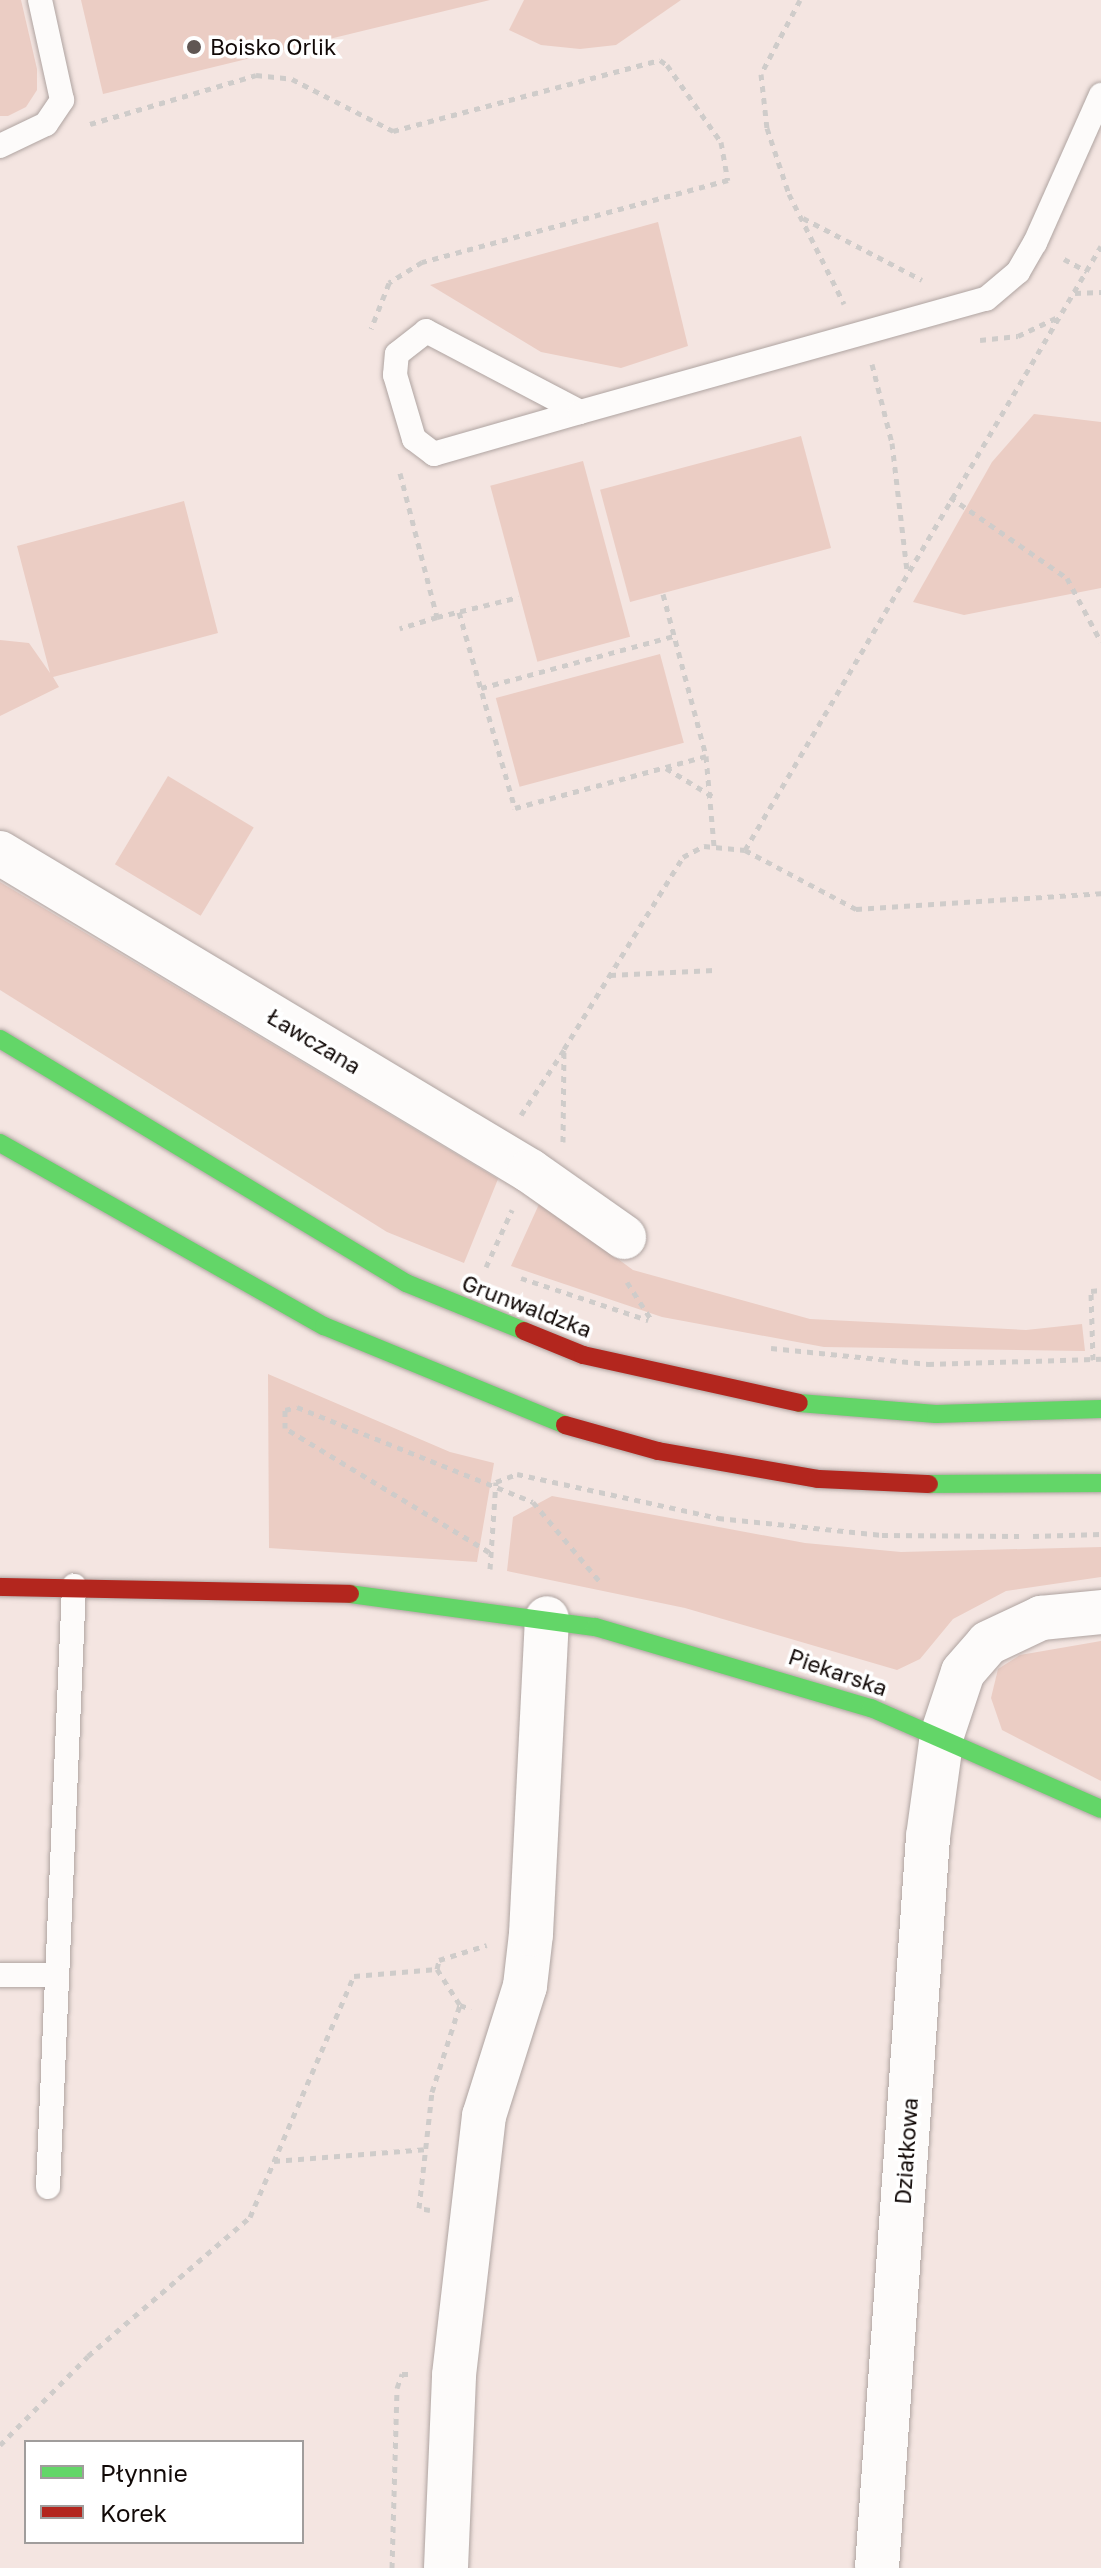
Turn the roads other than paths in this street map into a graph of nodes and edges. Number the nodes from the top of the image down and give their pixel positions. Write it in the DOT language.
graph roads {
  1 [pos="40,0"];
  2 [pos="1101,95"];
  3 [pos="0,146"];
  4 [pos="580,412"];
  5 [pos="0,853"];
  6 [pos="0,1039"];
  7 [pos="0,1143"];
  8 [pos="624,1237"];
  9 [pos="1101,1409"];
  10 [pos="1101,1483"];
  11 [pos="74,1586"];
  12 [pos="0,1587"];
  13 [pos="1101,1612"];
  14 [pos="547,1618"];
  15 [pos="942,1735"];
  16 [pos="1101,1809"];
  17 [pos="0,1975"];
  18 [pos="54,1975"];
  19 [pos="48,2187"];
  20 [pos="446,2568"];
  21 [pos="877,2568"];
  1 -- 3 [label="lane"];
  2 -- 4 [label="lane"];
  4 -- 4 [label="lane"];
  5 -- 8 [label="street, Ławczana"];
  6 -- 9 [label="main road, Grunwaldzka"];
  7 -- 10 [label="main road"];
  11 -- 12 [label="main road"];
  11 -- 14 [label="main road"];
  11 -- 18 [label="lane"];
  13 -- 15 [label="street, Działkowa"];
  14 -- 15 [label="main road, Piekarska"];
  14 -- 20 [label="street"];
  15 -- 16 [label="main road, Piekarska"];
  15 -- 21 [label="street, Działkowa"];
  17 -- 18 [label="lane"];
  18 -- 19 [label="lane"];
}
